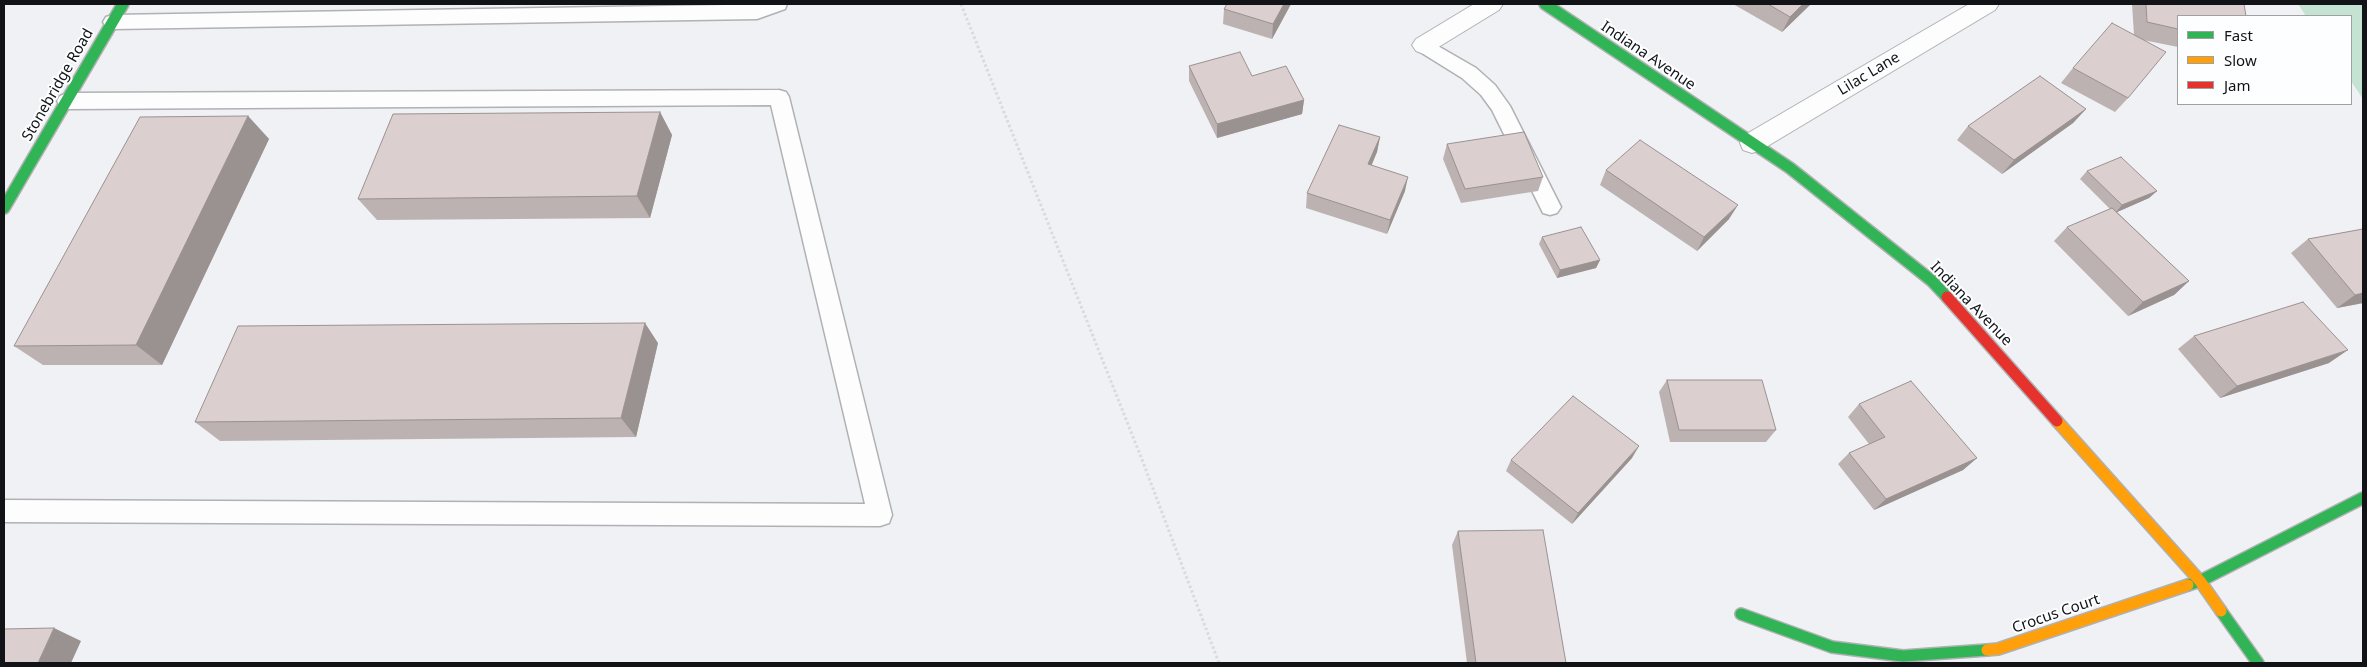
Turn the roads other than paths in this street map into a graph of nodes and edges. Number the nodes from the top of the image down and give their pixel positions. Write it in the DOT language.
graph roads {
  1 [pos="124,4"];
  2 [pos="778,4"];
  3 [pos="1491,4"];
  4 [pos="1545,4"];
  5 [pos="1987,4"];
  6 [pos="233,12"];
  7 [pos="113,22"];
  8 [pos="1424,46"];
  9 [pos="67,101"];
  10 [pos="1752,144"];
  11 [pos="1550,206"];
  12 [pos="4,208"];
  13 [pos="2363,498"];
  14 [pos="4,511"];
  15 [pos="2200,581"];
  16 [pos="1742,614"];
  17 [pos="2258,663"];
  1 -- 7 [label="street, Stonebridge Road"];
  2 -- 6 [label="lane"];
  3 -- 8 [label="street"];
  4 -- 10 [label="street, Indiana Avenue"];
  5 -- 10 [label="street, Lilac Lane"];
  6 -- 7 [label="lane"];
  7 -- 9 [label="street, Stonebridge Road"];
  8 -- 11 [label="lane"];
  9 -- 12 [label="street, Stonebridge Road"];
  9 -- 14 [label="lane"];
  10 -- 15 [label="street, Indiana Avenue"];
  13 -- 15 [label="street, Crocus Court"];
  15 -- 16 [label="street, Crocus Court"];
  15 -- 17 [label="street, Indiana Avenue"];
}
